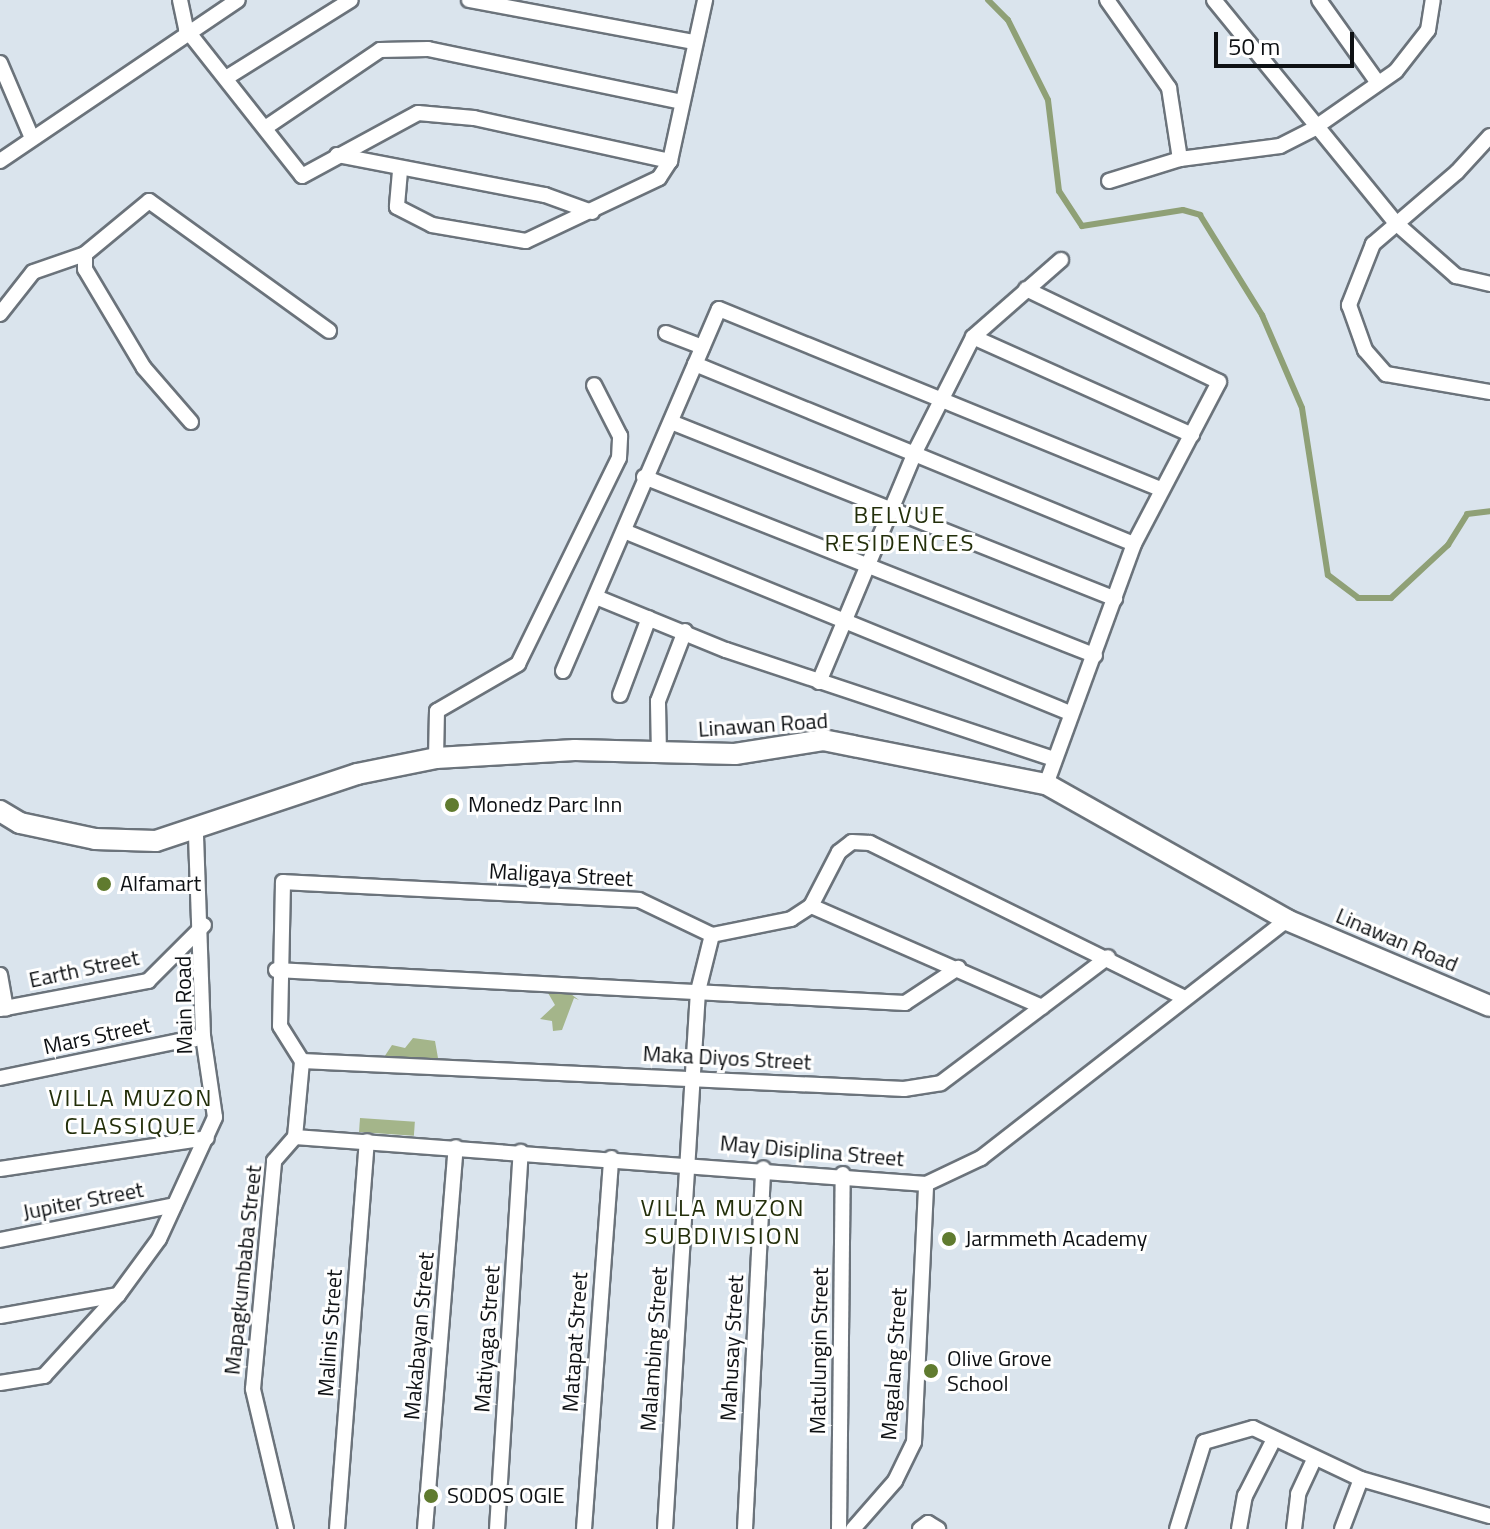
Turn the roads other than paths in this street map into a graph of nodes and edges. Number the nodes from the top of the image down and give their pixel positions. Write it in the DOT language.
graph roads {
  1 [pos="180,0"];
  2 [pos="238,0"];
  3 [pos="351,0"];
  4 [pos="469,0"];
  5 [pos="705,0"];
  6 [pos="1107,0"];
  7 [pos="1214,0"];
  8 [pos="1319,0"];
  9 [pos="1433,0"];
  10 [pos="186,29"];
  11 [pos="694,42"];
  12 [pos="0,63"];
  13 [pos="226,78"];
  14 [pos="3,81"];
  15 [pos="1378,83"];
  16 [pos="682,102"];
  17 [pos="265,128"];
  18 [pos="1313,129"];
  19 [pos="1490,136"];
  20 [pos="32,138"];
  21 [pos="337,155"];
  22 [pos="1180,159"];
  23 [pos="0,161"];
  24 [pos="670,161"];
  25 [pos="400,171"];
  26 [pos="1109,181"];
  27 [pos="592,212"];
  28 [pos="1397,224"];
  29 [pos="85,254"];
  30 [pos="1061,260"];
  31 [pos="1490,284"];
  32 [pos="1026,289"];
  33 [pos="0,314"];
  34 [pos="329,331"];
  35 [pos="666,333"];
  36 [pos="973,337"];
  37 [pos="702,347"];
  38 [pos="695,364"];
  39 [pos="594,385"];
  40 [pos="1490,392"];
  41 [pos="940,397"];
  42 [pos="191,422"];
  43 [pos="671,422"];
  44 [pos="1192,435"];
  45 [pos="915,452"];
  46 [pos="644,477"];
  47 [pos="1158,488"];
  48 [pos="890,510"];
  49 [pos="624,531"];
  50 [pos="1134,544"];
  51 [pos="867,565"];
  52 [pos="596,597"];
  53 [pos="1115,599"];
  54 [pos="649,618"];
  55 [pos="842,622"];
  56 [pos="685,631"];
  57 [pos="1095,656"];
  58 [pos="563,671"];
  59 [pos="819,682"];
  60 [pos="620,695"];
  61 [pos="1070,713"];
  62 [pos="659,755"];
  63 [pos="436,758"];
  64 [pos="1051,758"];
  65 [pos="1046,784"];
  66 [pos="0,811"];
  67 [pos="196,832"];
  68 [pos="811,906"];
  69 [pos="1287,920"];
  70 [pos="204,925"];
  71 [pos="712,935"];
  72 [pos="1108,957"];
  73 [pos="958,968"];
  74 [pos="276,970"];
  75 [pos="0,975"];
  76 [pos="698,991"];
  77 [pos="1183,997"];
  78 [pos="1490,1006"];
  79 [pos="1042,1007"];
  80 [pos="3,1008"];
  81 [pos="203,1036"];
  82 [pos="302,1061"];
  83 [pos="0,1078"];
  84 [pos="693,1078"];
  85 [pos="295,1137"];
  86 [pos="207,1138"];
  87 [pos="367,1141"];
  88 [pos="456,1147"];
  89 [pos="521,1152"];
  90 [pos="611,1158"];
  91 [pos="688,1163"];
  92 [pos="763,1168"];
  93 [pos="0,1169"];
  94 [pos="843,1174"];
  95 [pos="926,1184"];
  96 [pos="175,1205"];
  97 [pos="0,1240"];
  98 [pos="118,1295"];
  99 [pos="0,1316"];
  100 [pos="0,1383"];
  101 [pos="1274,1439"];
  102 [pos="1314,1459"];
  103 [pos="1361,1479"];
  104 [pos="1490,1516"];
  105 [pos="286,1529"];
  106 [pos="337,1529"];
  107 [pos="425,1529"];
  108 [pos="497,1529"];
  109 [pos="584,1529"];
  110 [pos="665,1529"];
  111 [pos="745,1529"];
  112 [pos="839,1529"];
  113 [pos="853,1529"];
  114 [pos="920,1529"];
  115 [pos="938,1529"];
  116 [pos="1177,1529"];
  117 [pos="1239,1529"];
  118 [pos="1294,1529"];
  119 [pos="1342,1529"];
  1 -- 10 [label="street"];
  2 -- 10 [label="street"];
  3 -- 13 [label="street"];
  4 -- 11 [label="street"];
  5 -- 11 [label="street"];
  6 -- 22 [label="street"];
  7 -- 18 [label="street"];
  8 -- 15 [label="street"];
  9 -- 15 [label="street"];
  10 -- 13 [label="street"];
  10 -- 20 [label="street"];
  11 -- 16 [label="street"];
  12 -- 14 [label="street"];
  13 -- 17 [label="street"];
  14 -- 20 [label="street"];
  15 -- 18 [label="street"];
  16 -- 17 [label="street"];
  16 -- 24 [label="street"];
  17 -- 21 [label="street"];
  18 -- 22 [label="street"];
  18 -- 28 [label="street"];
  19 -- 28 [label="street"];
  20 -- 23 [label="street"];
  21 -- 24 [label="street"];
  21 -- 25 [label="street"];
  22 -- 26 [label="street"];
  24 -- 27 [label="street"];
  25 -- 27 [label="street"];
  25 -- 27 [label="street"];
  28 -- 31 [label="street"];
  28 -- 40 [label="street"];
  29 -- 33 [label="street"];
  29 -- 34 [label="street"];
  29 -- 42 [label="street"];
  30 -- 32 [label="street"];
  32 -- 36 [label="street"];
  32 -- 44 [label="street"];
  35 -- 37 [label="street"];
  36 -- 41 [label="street"];
  36 -- 44 [label="street"];
  37 -- 38 [label="street"];
  37 -- 41 [label="street"];
  38 -- 43 [label="street"];
  38 -- 45 [label="street"];
  39 -- 63 [label="street"];
  41 -- 45 [label="street"];
  41 -- 47 [label="street"];
  43 -- 46 [label="street"];
  43 -- 48 [label="street"];
  44 -- 47 [label="street"];
  45 -- 48 [label="street"];
  45 -- 50 [label="street"];
  46 -- 49 [label="street"];
  46 -- 51 [label="street"];
  47 -- 50 [label="street"];
  48 -- 51 [label="street"];
  48 -- 53 [label="street"];
  49 -- 52 [label="street"];
  49 -- 55 [label="street"];
  50 -- 53 [label="street"];
  51 -- 55 [label="street"];
  51 -- 57 [label="street"];
  52 -- 54 [label="street"];
  52 -- 58 [label="street"];
  53 -- 57 [label="street"];
  54 -- 56 [label="street"];
  54 -- 60 [label="street"];
  55 -- 59 [label="street"];
  55 -- 61 [label="street"];
  56 -- 59 [label="street"];
  56 -- 62 [label="street"];
  57 -- 61 [label="street"];
  59 -- 64 [label="street"];
  61 -- 64 [label="street"];
  62 -- 63 [label="street, Linawan Road"];
  62 -- 65 [label="street, Linawan Road"];
  63 -- 67 [label="street, Linawan Road"];
  64 -- 65 [label="street"];
  65 -- 69 [label="street, Linawan Road"];
  66 -- 67 [label="street, Linawan Road"];
  67 -- 70 [label="street, Main Road"];
  68 -- 71 [label="street"];
  68 -- 72 [label="street"];
  68 -- 73 [label="street"];
  69 -- 77 [label="street, May Disiplina Street"];
  69 -- 78 [label="street, Linawan Road"];
  70 -- 80 [label="street, Earth Street"];
  70 -- 81 [label="street, Main Road"];
  71 -- 74 [label="street, Maligaya Street"];
  71 -- 76 [label="street, Malambing Street"];
  72 -- 77 [label="street"];
  72 -- 79 [label="street, Maka Diyos Street"];
  73 -- 76 [label="street"];
  73 -- 79 [label="street"];
  74 -- 76 [label="street"];
  74 -- 82 [label="street"];
  75 -- 80 [label="street"];
  76 -- 84 [label="street, Malambing Street"];
  77 -- 95 [label="street, May Disiplina Street"];
  79 -- 84 [label="street, Maka Diyos Street"];
  81 -- 83 [label="street, Mars Street"];
  81 -- 86 [label="street, Main Road"];
  82 -- 84 [label="street, Maka Diyos Street"];
  82 -- 85 [label="street, Mapagkumbaba Street"];
  84 -- 91 [label="street, Malambing Street"];
  85 -- 87 [label="street, May Disiplina Street"];
  85 -- 105 [label="street, Mapagkumbaba Street"];
  86 -- 93 [label="street"];
  86 -- 96 [label="street, Main Road"];
  87 -- 88 [label="street, May Disiplina Street"];
  87 -- 106 [label="street, Malinis Street"];
  88 -- 89 [label="street, May Disiplina Street"];
  88 -- 107 [label="street, Makabayan Street"];
  89 -- 90 [label="street, May Disiplina Street"];
  89 -- 108 [label="street, Matiyaga Street"];
  90 -- 91 [label="street, May Disiplina Street"];
  90 -- 109 [label="street, Matapat Street"];
  91 -- 92 [label="street, May Disiplina Street"];
  91 -- 110 [label="street, Malambing Street"];
  92 -- 94 [label="street, May Disiplina Street"];
  92 -- 111 [label="street, Mahusay Street"];
  94 -- 95 [label="street, May Disiplina Street"];
  94 -- 112 [label="street, Matulungin Street"];
  95 -- 113 [label="street, Magalang Street"];
  96 -- 97 [label="street, Jupiter Street"];
  96 -- 98 [label="street, Main Road"];
  98 -- 99 [label="street"];
  98 -- 100 [label="street, Main Road"];
  101 -- 102 [label="street"];
  101 -- 116 [label="street"];
  101 -- 117 [label="street"];
  102 -- 103 [label="street"];
  102 -- 118 [label="street"];
  103 -- 104 [label="street"];
  103 -- 119 [label="street"];
  114 -- 115 [label="street"];
}
